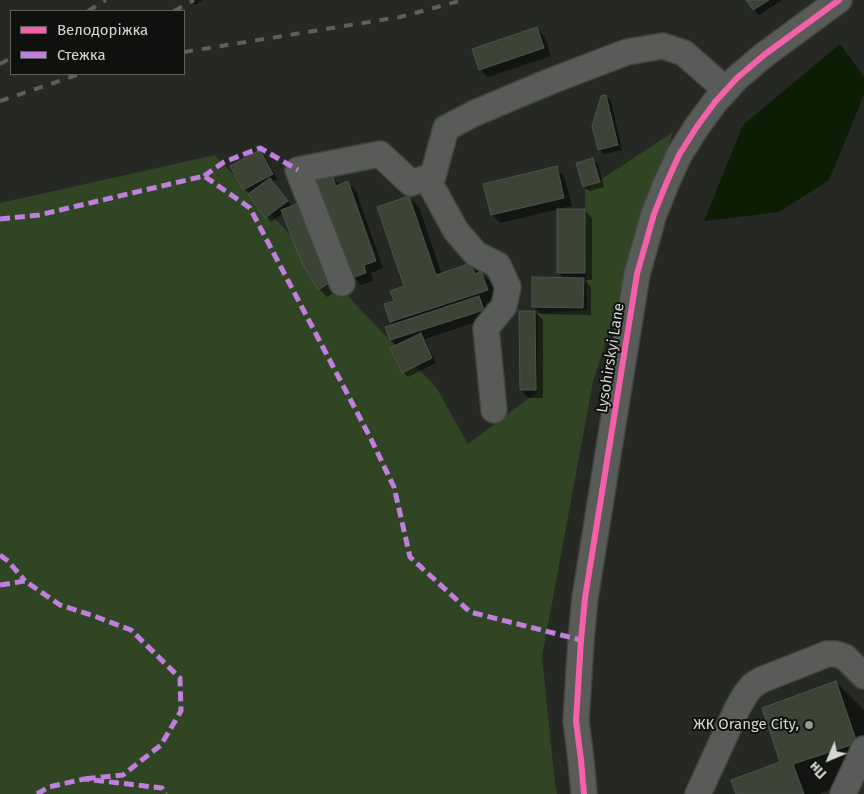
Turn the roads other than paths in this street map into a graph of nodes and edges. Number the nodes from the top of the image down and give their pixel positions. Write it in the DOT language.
graph roads {
  1 [pos="839,0"];
  2 [pos="726,90"];
  3 [pos="427,178"];
  4 [pos="342,283"];
  5 [pos="494,410"];
  6 [pos="864,676"];
  7 [pos="864,749"];
  8 [pos="584,794"];
  9 [pos="698,794"];
  10 [pos="843,794"];
  1 -- 2 [label="street, Lysohirskyi Lane"];
  2 -- 3 [label="street"];
  2 -- 8 [label="street, Lysohirskyi Lane"];
  3 -- 4 [label="street"];
  3 -- 5 [label="street"];
  6 -- 9 [label="street"];
  7 -- 10 [label="street"];
}
